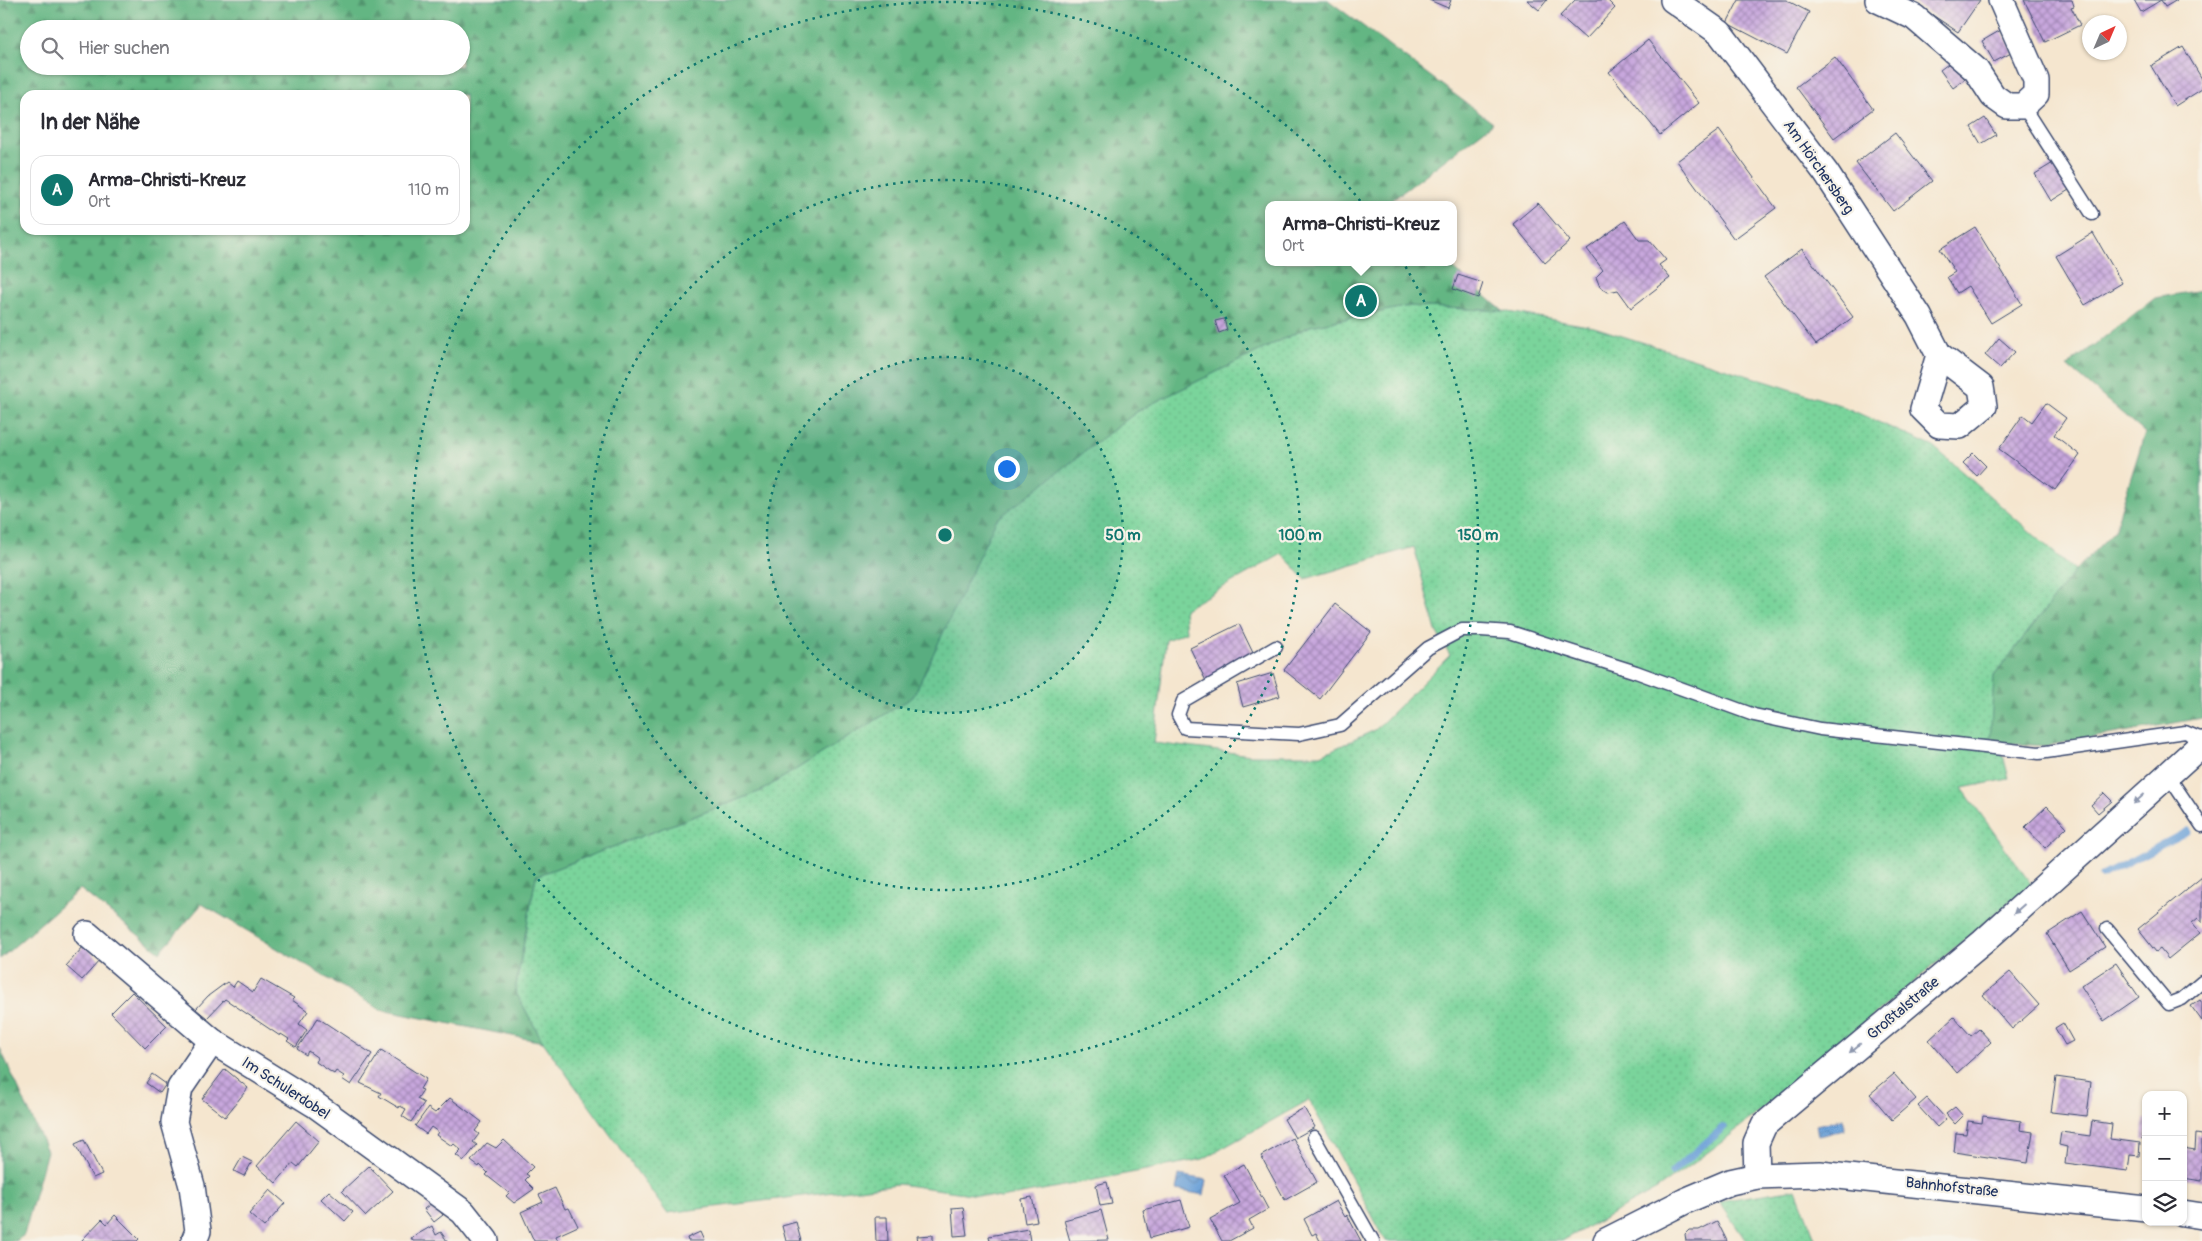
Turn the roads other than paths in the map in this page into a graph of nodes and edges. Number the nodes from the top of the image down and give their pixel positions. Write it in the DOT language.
graph roads {
  1 [pos="1673,0"];
  2 [pos="1878,0"];
  3 [pos="2001,0"];
  4 [pos="2023,106"];
  5 [pos="2092,214"];
  6 [pos="1939,355"];
  7 [pos="1276,647"];
  8 [pos="2202,739"];
  9 [pos="2202,744"];
  10 [pos="2167,774"];
  11 [pos="2202,826"];
  12 [pos="2107,929"];
  13 [pos="87,934"];
  14 [pos="2202,982"];
  15 [pos="212,1040"];
  16 [pos="1314,1137"];
  17 [pos="1757,1176"];
  18 [pos="2142,1209"];
  19 [pos="2187,1214"];
  20 [pos="2202,1216"];
  21 [pos="194,1241"];
  22 [pos="486,1241"];
  23 [pos="1373,1241"];
  24 [pos="1606,1241"];
  1 -- 6 [label="street, Am Hörchersberg"];
  2 -- 4 [label="street"];
  3 -- 4 [label="street"];
  4 -- 5 [label="lane"];
  7 -- 8 [label="lane"];
  9 -- 10 [label="street, Großtalstraße"];
  10 -- 11 [label="lane"];
  10 -- 17 [label="street, Großtalstraße, one-way"];
  12 -- 14 [label="lane"];
  13 -- 15 [label="street, Im Schulerdobel"];
  15 -- 21 [label="street"];
  15 -- 22 [label="street, Im Schulerdobel"];
  16 -- 23 [label="lane"];
  17 -- 18 [label="street, Bahnhofstraße"];
  17 -- 24 [label="street"];
  19 -- 20 [label="street"];
}
